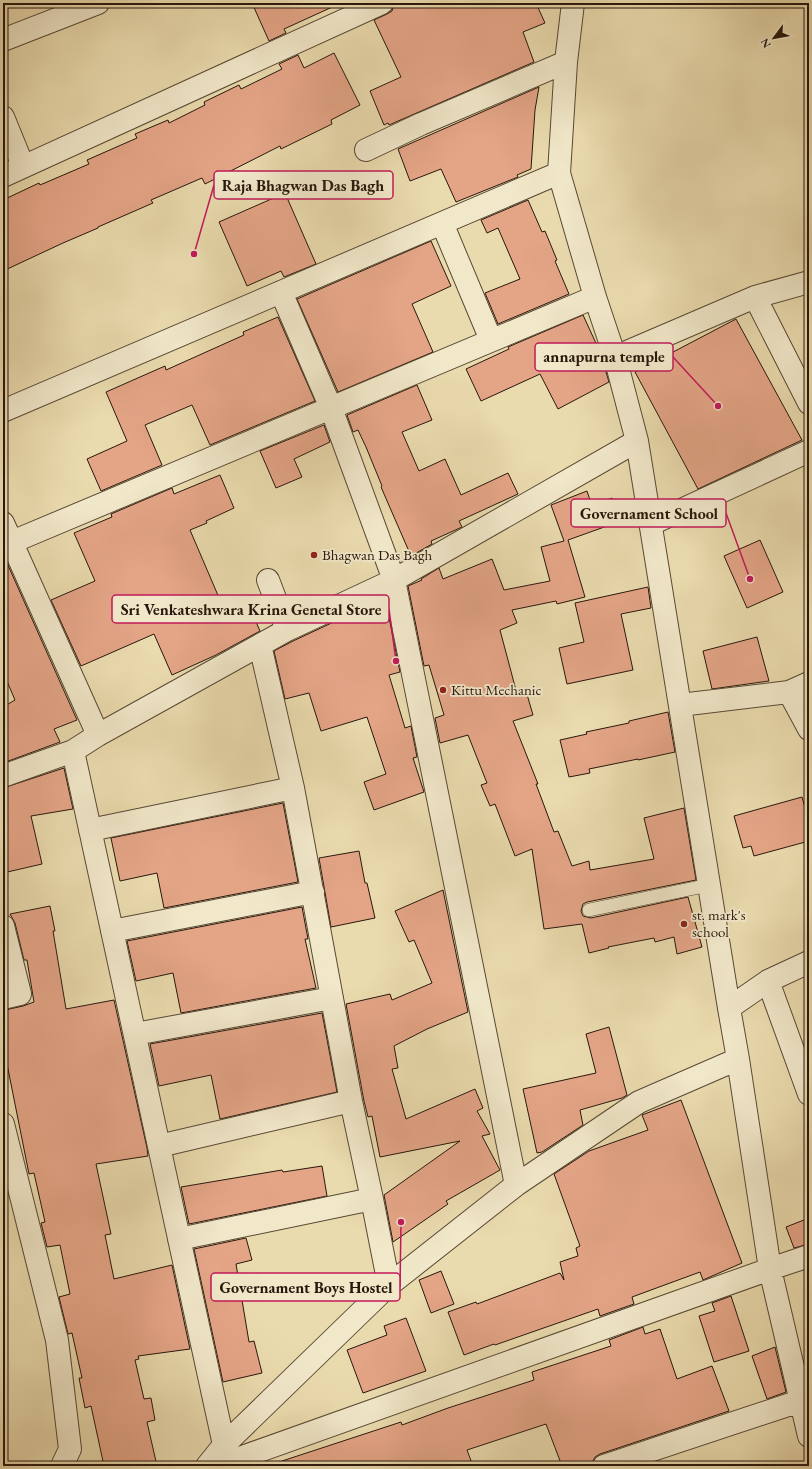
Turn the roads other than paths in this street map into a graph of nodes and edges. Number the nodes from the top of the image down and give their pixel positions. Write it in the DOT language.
graph roads {
  1 [pos="98,3"];
  2 [pos="382,3"];
  3 [pos="573,3"];
  4 [pos="3,40"];
  5 [pos="566,62"];
  6 [pos="3,117"];
  7 [pos="366,150"];
  8 [pos="23,166"];
  9 [pos="560,173"];
  10 [pos="3,176"];
  11 [pos="442,223"];
  12 [pos="809,282"];
  13 [pos="281,292"];
  14 [pos="595,297"];
  15 [pos="755,297"];
  16 [pos="491,340"];
  17 [pos="615,357"];
  18 [pos="809,403"];
  19 [pos="331,408"];
  20 [pos="3,411"];
  21 [pos="637,441"];
  22 [pos="809,451"];
  23 [pos="3,523"];
  24 [pos="650,524"];
  25 [pos="12,542"];
  26 [pos="268,580"];
  27 [pos="394,580"];
  28 [pos="287,630"];
  29 [pos="260,645"];
  30 [pos="809,683"];
  31 [pos="789,692"];
  32 [pos="680,705"];
  33 [pos="809,729"];
  34 [pos="98,735"];
  35 [pos="73,751"];
  36 [pos="3,776"];
  37 [pos="293,788"];
  38 [pos="90,830"];
  39 [pos="709,885"];
  40 [pos="313,892"];
  41 [pos="589,910"];
  42 [pos="3,926"];
  43 [pos="112,931"];
  44 [pos="809,962"];
  45 [pos="768,981"];
  46 [pos="3,998"];
  47 [pos="332,998"];
  48 [pos="729,1008"];
  49 [pos="135,1034"];
  50 [pos="738,1059"];
  51 [pos="809,1094"];
  52 [pos="351,1101"];
  53 [pos="3,1124"];
  54 [pos="159,1146"];
  55 [pos="516,1185"];
  56 [pos="372,1199"];
  57 [pos="179,1239"];
  58 [pos="809,1256"];
  59 [pos="770,1269"];
  60 [pos="389,1285"];
  61 [pos="800,1401"];
  62 [pos="809,1436"];
  63 [pos="224,1445"];
  64 [pos="62,1466"];
  65 [pos="207,1466"];
  66 [pos="217,1466"];
  67 [pos="604,1466"];
  1 -- 4 [label="street"];
  2 -- 8 [label="street"];
  3 -- 5 [label="street"];
  5 -- 7 [label="street"];
  5 -- 9 [label="street"];
  6 -- 8 [label="street"];
  8 -- 10 [label="street"];
  9 -- 11 [label="street"];
  9 -- 14 [label="street"];
  11 -- 13 [label="street"];
  11 -- 16 [label="street"];
  12 -- 15 [label="street"];
  13 -- 19 [label="street"];
  13 -- 20 [label="street"];
  14 -- 16 [label="street"];
  14 -- 17 [label="street"];
  15 -- 17 [label="street"];
  15 -- 18 [label="street"];
  16 -- 19 [label="street"];
  17 -- 21 [label="street"];
  19 -- 25 [label="street"];
  19 -- 27 [label="street"];
  21 -- 24 [label="street"];
  21 -- 27 [label="street"];
  22 -- 24 [label="street"];
  23 -- 25 [label="street"];
  24 -- 32 [label="street"];
  25 -- 34 [label="street"];
  26 -- 28 [label="street"];
  27 -- 28 [label="street"];
  27 -- 55 [label="street"];
  28 -- 29 [label="street"];
  29 -- 34 [label="street"];
  29 -- 37 [label="street"];
  30 -- 31 [label="street"];
  31 -- 32 [label="street"];
  31 -- 33 [label="street"];
  32 -- 39 [label="street"];
  34 -- 35 [label="street"];
  35 -- 36 [label="street"];
  35 -- 38 [label="street"];
  37 -- 38 [label="street"];
  37 -- 40 [label="street"];
  38 -- 43 [label="street"];
  39 -- 41 [label="lane"];
  39 -- 48 [label="street"];
  40 -- 43 [label="street"];
  40 -- 47 [label="street"];
  42 -- 46 [label="street"];
  43 -- 49 [label="street"];
  44 -- 45 [label="street"];
  45 -- 48 [label="street"];
  45 -- 51 [label="street"];
  47 -- 49 [label="street"];
  47 -- 52 [label="street"];
  48 -- 50 [label="street"];
  49 -- 54 [label="street"];
  50 -- 55 [label="street"];
  50 -- 59 [label="street"];
  52 -- 54 [label="street"];
  52 -- 56 [label="street"];
  53 -- 64 [label="street"];
  54 -- 57 [label="street"];
  55 -- 60 [label="street"];
  56 -- 57 [label="street"];
  56 -- 60 [label="street"];
  57 -- 63 [label="street"];
  58 -- 59 [label="street"];
  59 -- 61 [label="street"];
  59 -- 66 [label="street"];
  60 -- 63 [label="street"];
  61 -- 62 [label="street"];
  61 -- 67 [label="street"];
  63 -- 65 [label="street"];
}
